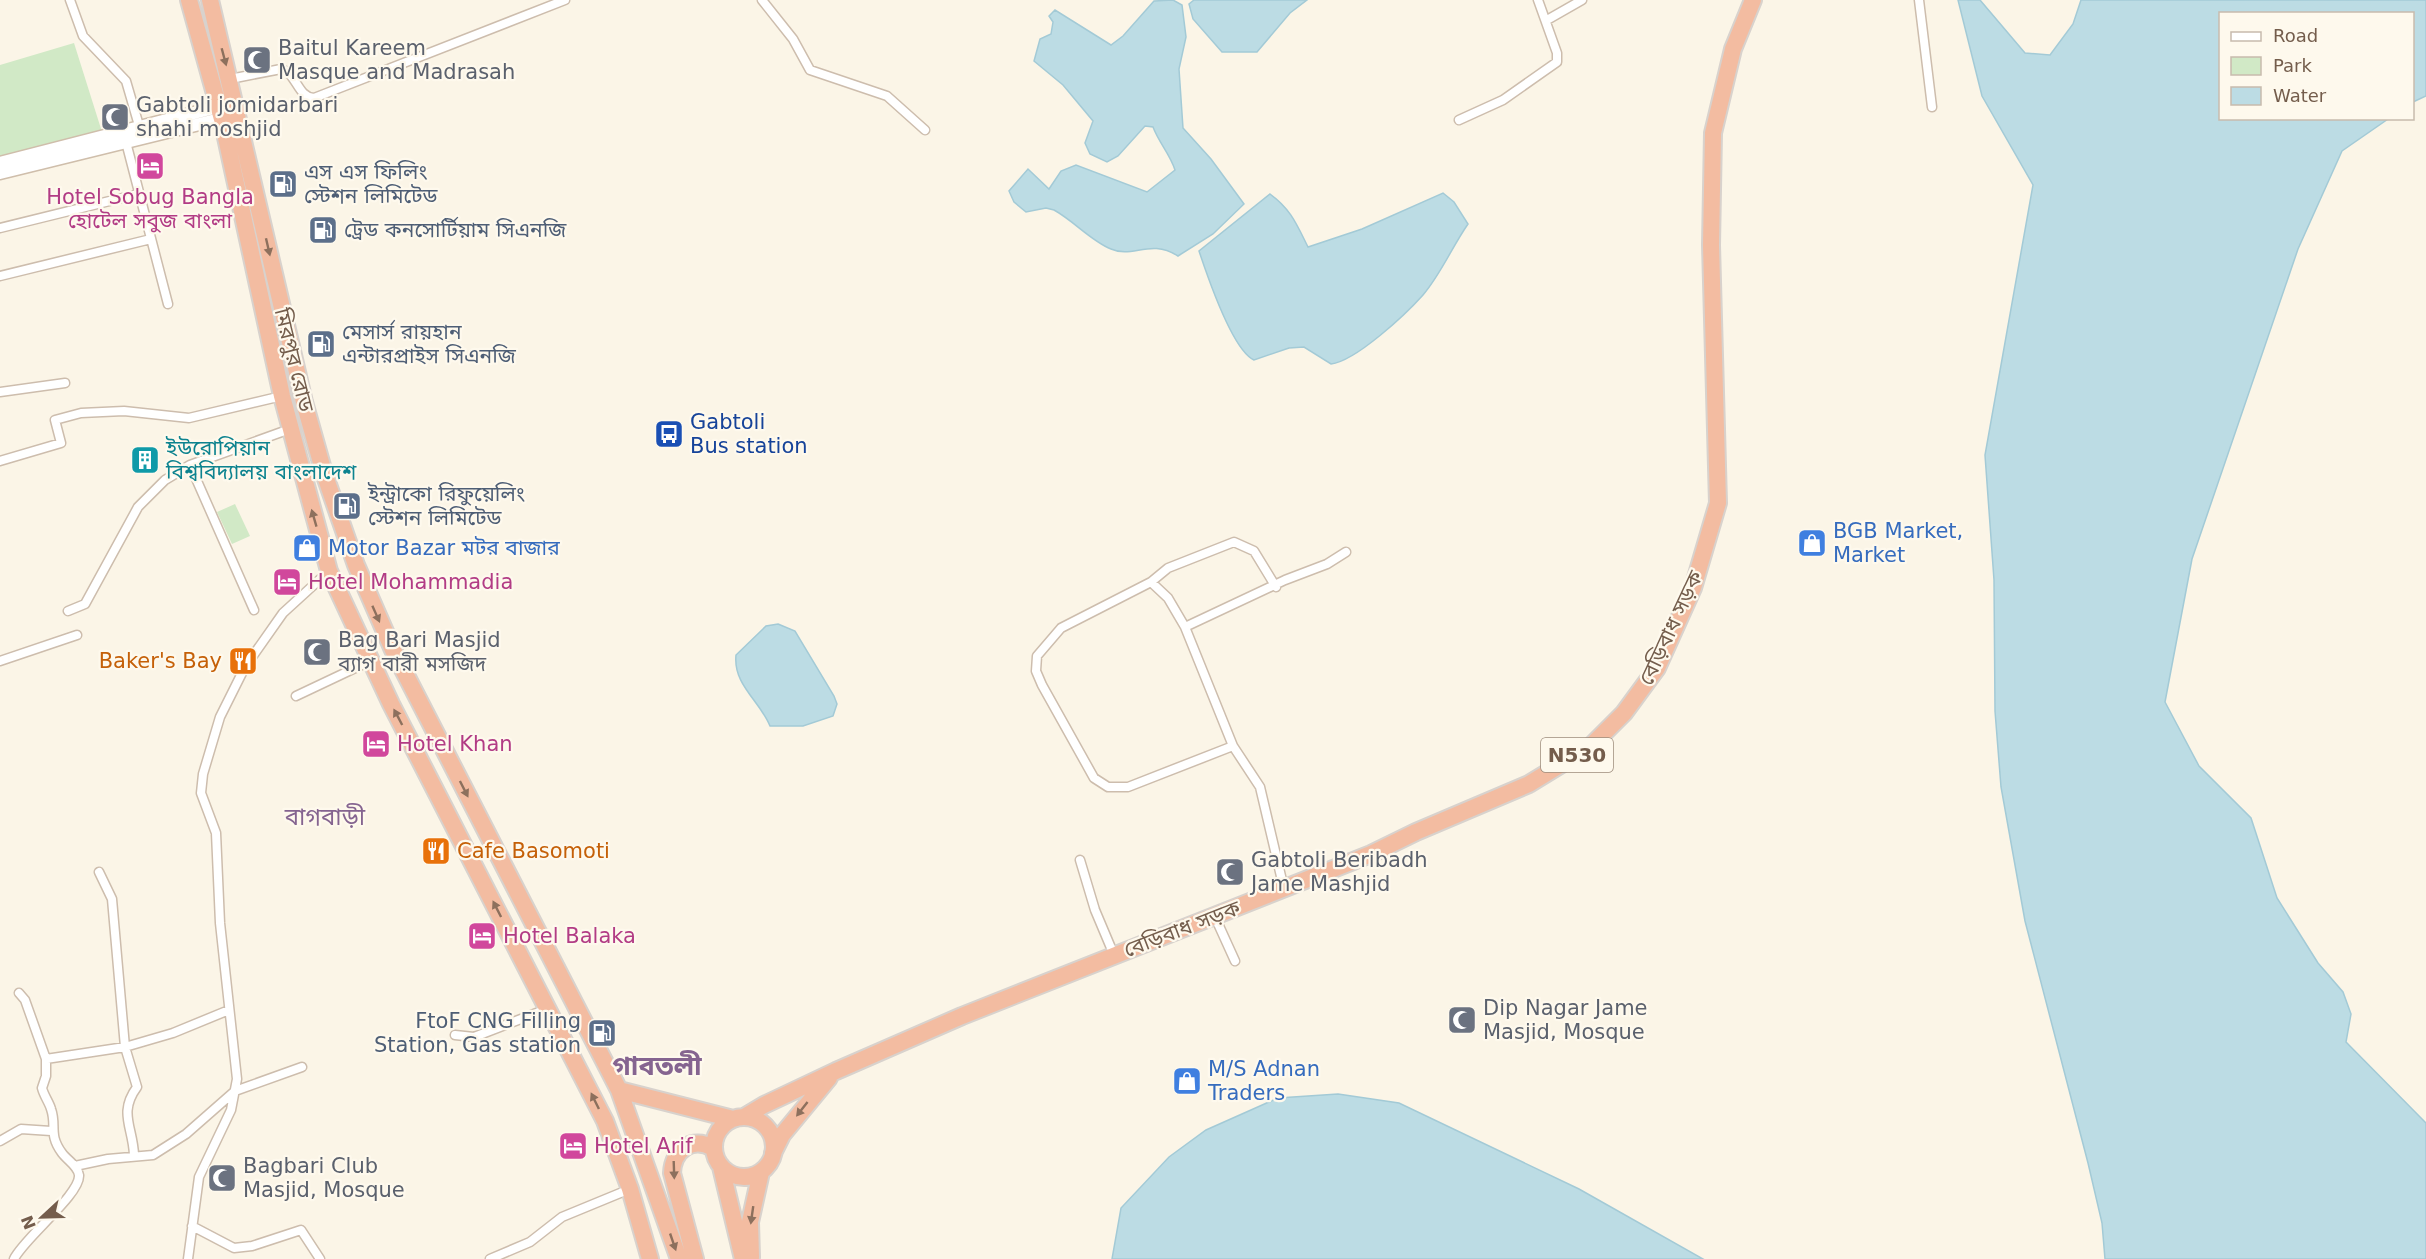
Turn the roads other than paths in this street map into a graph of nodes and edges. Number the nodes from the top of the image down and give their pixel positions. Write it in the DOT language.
graph roads {
  1 [pos="70,0"];
  2 [pos="189,0"];
  3 [pos="210,0"];
  4 [pos="564,0"];
  5 [pos="762,0"];
  6 [pos="1538,0"];
  7 [pos="1582,0"];
  8 [pos="1753,0"];
  9 [pos="1919,0"];
  10 [pos="1547,20"];
  11 [pos="230,79"];
  12 [pos="1932,108"];
  13 [pos="228,111"];
  14 [pos="1459,120"];
  15 [pos="140,129"];
  16 [pos="925,130"];
  17 [pos="126,142"];
  18 [pos="0,163"];
  19 [pos="0,173"];
  20 [pos="138,194"];
  21 [pos="0,228"];
  22 [pos="151,239"];
  23 [pos="0,276"];
  24 [pos="168,304"];
  25 [pos="66,382"];
  26 [pos="0,392"];
  27 [pos="282,396"];
  28 [pos="290,429"];
  29 [pos="0,461"];
  30 [pos="190,465"];
  31 [pos="1346,552"];
  32 [pos="329,571"];
  33 [pos="1151,582"];
  34 [pos="1276,587"];
  35 [pos="254,610"];
  36 [pos="68,611"];
  37 [pos="1185,627"];
  38 [pos="77,635"];
  39 [pos="0,661"];
  40 [pos="370,661"];
  41 [pos="296,696"];
  42 [pos="1233,746"];
  43 [pos="1080,860"];
  44 [pos="99,872"];
  45 [pos="1284,889"];
  46 [pos="1215,917"];
  47 [pos="1114,955"];
  48 [pos="1235,961"];
  49 [pos="19,993"];
  50 [pos="547,1009"];
  51 [pos="229,1010"];
  52 [pos="455,1035"];
  53 [pos="125,1047"];
  54 [pos="45,1059"];
  55 [pos="302,1067"];
  56 [pos="836,1071"];
  57 [pos="619,1090"];
  58 [pos="235,1091"];
  59 [pos="738,1118"];
  60 [pos="51,1131"];
  61 [pos="0,1141"];
  62 [pos="713,1148"];
  63 [pos="774,1152"];
  64 [pos="134,1155"];
  65 [pos="75,1166"];
  66 [pos="721,1167"];
  67 [pos="761,1172"];
  68 [pos="630,1189"];
  69 [pos="192,1226"];
  70 [pos="14,1259"];
  71 [pos="188,1259"];
  72 [pos="320,1259"];
  73 [pos="490,1259"];
  74 [pos="650,1259"];
  75 [pos="679,1259"];
  76 [pos="695,1259"];
  77 [pos="743,1259"];
  78 [pos="751,1259"];
  1 -- 15 [label="street"];
  2 -- 13 [label="highway, মিরপুর রোড"];
  3 -- 11 [label="highway, মিরপুর রোড, one-way"];
  4 -- 11 [label="street"];
  5 -- 16 [label="street"];
  6 -- 10 [label="street"];
  7 -- 10 [label="street"];
  8 -- 45 [label="highway, বেড়িবাধ সড়ক / N530"];
  9 -- 12 [label="street"];
  10 -- 14 [label="street"];
  11 -- 13 [label="highway, মিরপুর রোড"];
  13 -- 15 [label="main road"];
  13 -- 17 [label="main road"];
  13 -- 27 [label="highway, মিরপুর রোড"];
  13 -- 57 [label="highway, মিরপুর রোড, one-way"];
  15 -- 18 [label="main road"];
  17 -- 19 [label="main road"];
  17 -- 20 [label="street"];
  20 -- 21 [label="street"];
  20 -- 22 [label="street"];
  22 -- 23 [label="street"];
  22 -- 24 [label="street"];
  25 -- 26 [label="street"];
  27 -- 28 [label="highway, মিরপুর রোড"];
  27 -- 29 [label="street"];
  28 -- 30 [label="street"];
  32 -- 28 [label="highway, মিরপুর রোড, one-way"];
  30 -- 35 [label="street"];
  30 -- 36 [label="street"];
  31 -- 34 [label="street"];
  32 -- 40 [label="highway, মিরপুর রোড"];
  32 -- 51 [label="street"];
  33 -- 34 [label="street"];
  33 -- 37 [label="street"];
  33 -- 42 [label="street"];
  34 -- 37 [label="street"];
  37 -- 42 [label="street"];
  38 -- 39 [label="street"];
  40 -- 41 [label="street"];
  50 -- 40 [label="highway, মিরপুর রোড, one-way"];
  42 -- 45 [label="street"];
  43 -- 47 [label="street"];
  44 -- 53 [label="street"];
  45 -- 46 [label="highway, বেড়িবাধ সড়ক / N530"];
  46 -- 47 [label="highway, বেড়িবাধ সড়ক / N530"];
  46 -- 48 [label="street"];
  47 -- 56 [label="highway, বেড়িবাধ সড়ক / N530"];
  49 -- 54 [label="street"];
  50 -- 52 [label="street"];
  68 -- 50 [label="highway, মিরপুর রোড, one-way"];
  51 -- 53 [label="street"];
  51 -- 58 [label="street"];
  53 -- 54 [label="street"];
  53 -- 64 [label="street"];
  54 -- 60 [label="street"];
  55 -- 58 [label="street"];
  56 -- 59 [label="highway, বেড়িবাধ সড়ক"];
  56 -- 63 [label="highway, বেড়িবাধ সড়ক, one-way"];
  57 -- 59 [label="highway"];
  57 -- 75 [label="highway, মিরপুর রোড, one-way"];
  58 -- 64 [label="street"];
  58 -- 69 [label="street"];
  59 -- 62 [label="highway"];
  59 -- 63 [label="highway"];
  60 -- 61 [label="street"];
  60 -- 65 [label="street"];
  62 -- 66 [label="highway"];
  62 -- 76 [label="highway, one-way"];
  63 -- 67 [label="highway"];
  64 -- 65 [label="street"];
  65 -- 70 [label="street"];
  66 -- 67 [label="highway"];
  66 -- 77 [label="highway"];
  67 -- 78 [label="highway, one-way"];
  68 -- 73 [label="street"];
  68 -- 74 [label="highway, মিরপুর রোড"];
  69 -- 71 [label="street"];
  69 -- 72 [label="street"];
}
